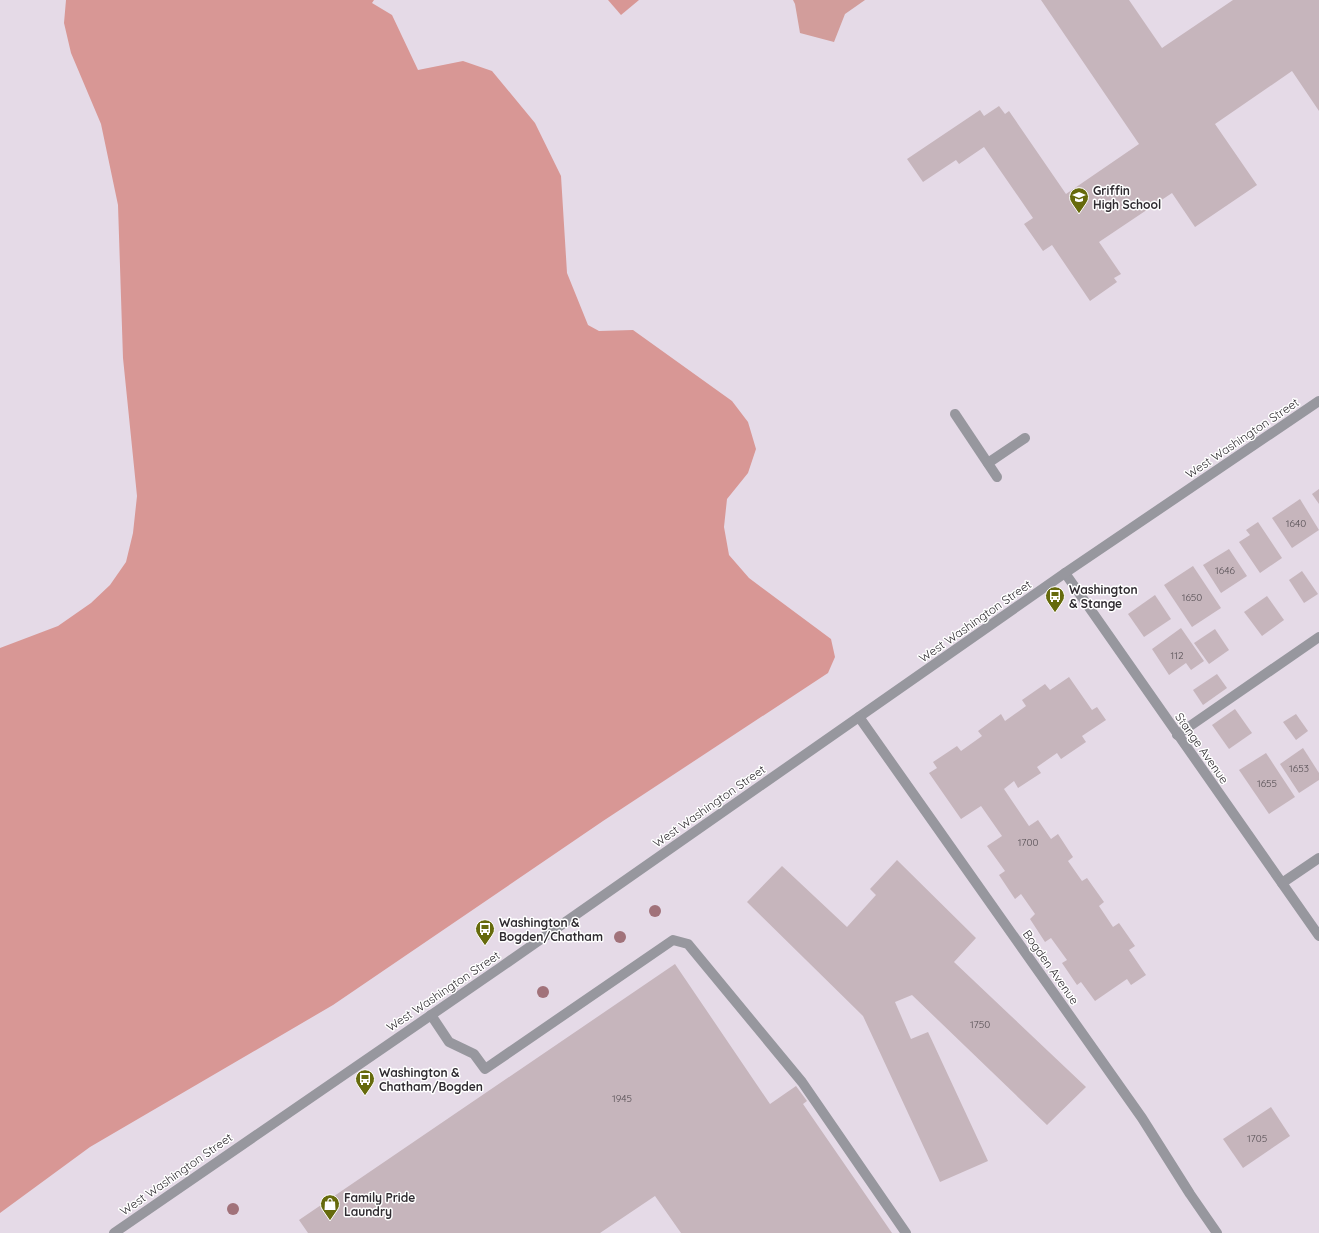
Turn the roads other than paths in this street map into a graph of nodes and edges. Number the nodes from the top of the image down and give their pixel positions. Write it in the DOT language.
graph roads {
  1 [pos="1319,402"];
  2 [pos="955,414"];
  3 [pos="1025,438"];
  4 [pos="988,463"];
  5 [pos="997,477"];
  6 [pos="1065,573"];
  7 [pos="1319,638"];
  8 [pos="859,717"];
  9 [pos="1177,736"];
  10 [pos="1319,858"];
  11 [pos="1282,883"];
  12 [pos="1319,936"];
  13 [pos="431,1015"];
  14 [pos="114,1233"];
  15 [pos="906,1233"];
  16 [pos="1217,1233"];
  1 -- 6 [label="street, West Washington Street"];
  2 -- 4 [label="street"];
  3 -- 4 [label="street"];
  4 -- 5 [label="street"];
  6 -- 8 [label="street, West Washington Street"];
  6 -- 9 [label="street, Stange Avenue"];
  7 -- 9 [label="street"];
  8 -- 13 [label="street, West Washington Street"];
  8 -- 16 [label="street, Bogden Avenue"];
  9 -- 11 [label="street, Stange Avenue"];
  10 -- 11 [label="street"];
  11 -- 12 [label="street, Stange Avenue"];
  13 -- 14 [label="street, West Washington Street"];
  13 -- 15 [label="street"];
}
